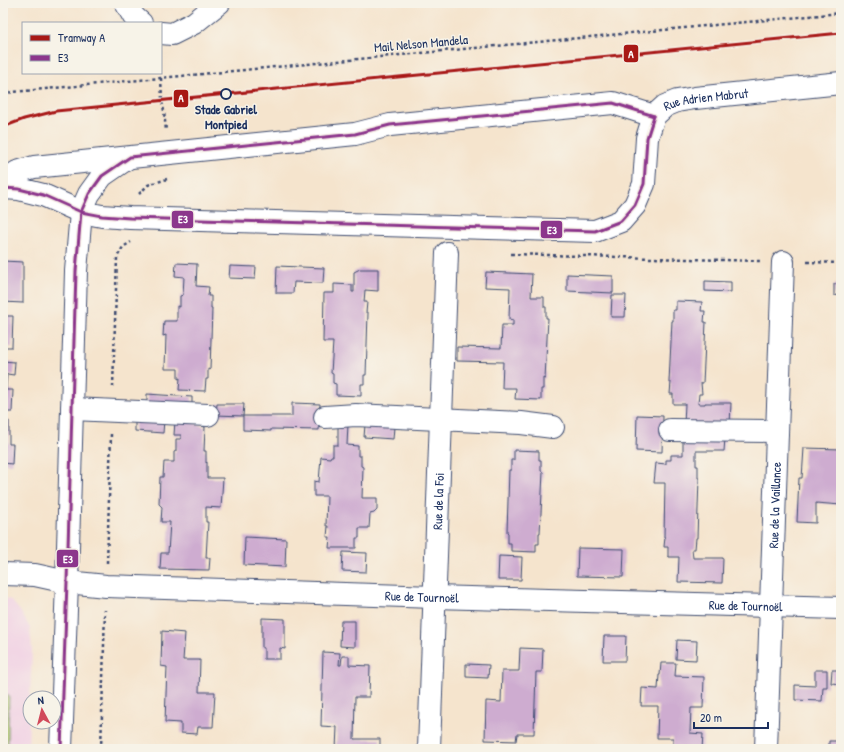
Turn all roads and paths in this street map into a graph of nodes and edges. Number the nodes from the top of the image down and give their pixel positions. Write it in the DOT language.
graph roads {
  1 [pos="126,3"];
  2 [pos="218,3"];
  3 [pos="841,14"];
  4 [pos="140,22"];
  5 [pos="162,33"];
  6 [pos="841,83"];
  7 [pos="3,93"];
  8 [pos="654,116"];
  9 [pos="130,157"];
  10 [pos="3,182"];
  11 [pos="3,188"];
  12 [pos="81,212"];
  13 [pos="130,218"];
  14 [pos="447,252"];
  15 [pos="782,262"];
  16 [pos="72,409"];
  17 [pos="112,411"];
  18 [pos="208,416"];
  19 [pos="325,416"];
  20 [pos="441,419"];
  21 [pos="553,427"];
  22 [pos="670,430"];
  23 [pos="777,431"];
  24 [pos="3,574"];
  25 [pos="67,582"];
  26 [pos="106,586"];
  27 [pos="434,597"];
  28 [pos="771,606"];
  29 [pos="841,608"];
  30 [pos="61,749"];
  31 [pos="100,749"];
  32 [pos="428,749"];
  33 [pos="766,749"];
  1 -- 4 [label="street"];
  2 -- 5 [label="street"];
  3 -- 7 [label="path, Mail Nelson Mandela"];
  6 -- 8 [label="street, Rue Adrien Mabrut"];
  8 -- 9 [label="street"];
  8 -- 13 [label="street, Rue Adrien Mabrut"];
  9 -- 10 [label="street"];
  9 -- 12 [label="street"];
  11 -- 12 [label="street, Rue Adrien Mabrut"];
  12 -- 13 [label="street, Rue Adrien Mabrut"];
  12 -- 16 [label="street"];
  13 -- 17 [label="path"];
  14 -- 20 [label="street, Rue de la Foi"];
  15 -- 23 [label="street, Rue de la Vaillance"];
  16 -- 17 [label="street"];
  16 -- 25 [label="street"];
  17 -- 18 [label="street"];
  17 -- 26 [label="path"];
  19 -- 20 [label="street"];
  20 -- 21 [label="street"];
  20 -- 27 [label="street, Rue de la Foi"];
  22 -- 23 [label="street"];
  23 -- 28 [label="street, Rue de la Vaillance"];
  24 -- 25 [label="street, Rue de Tournoël"];
  25 -- 26 [label="street, Rue de Tournoël"];
  25 -- 30 [label="street"];
  26 -- 27 [label="street, Rue de Tournoël"];
  26 -- 31 [label="path"];
  27 -- 28 [label="street, Rue de Tournoël"];
  27 -- 32 [label="street, Rue de la Foi"];
  28 -- 29 [label="street, Rue de Tournoël"];
  28 -- 33 [label="street, Rue de la Vaillance"];
}
